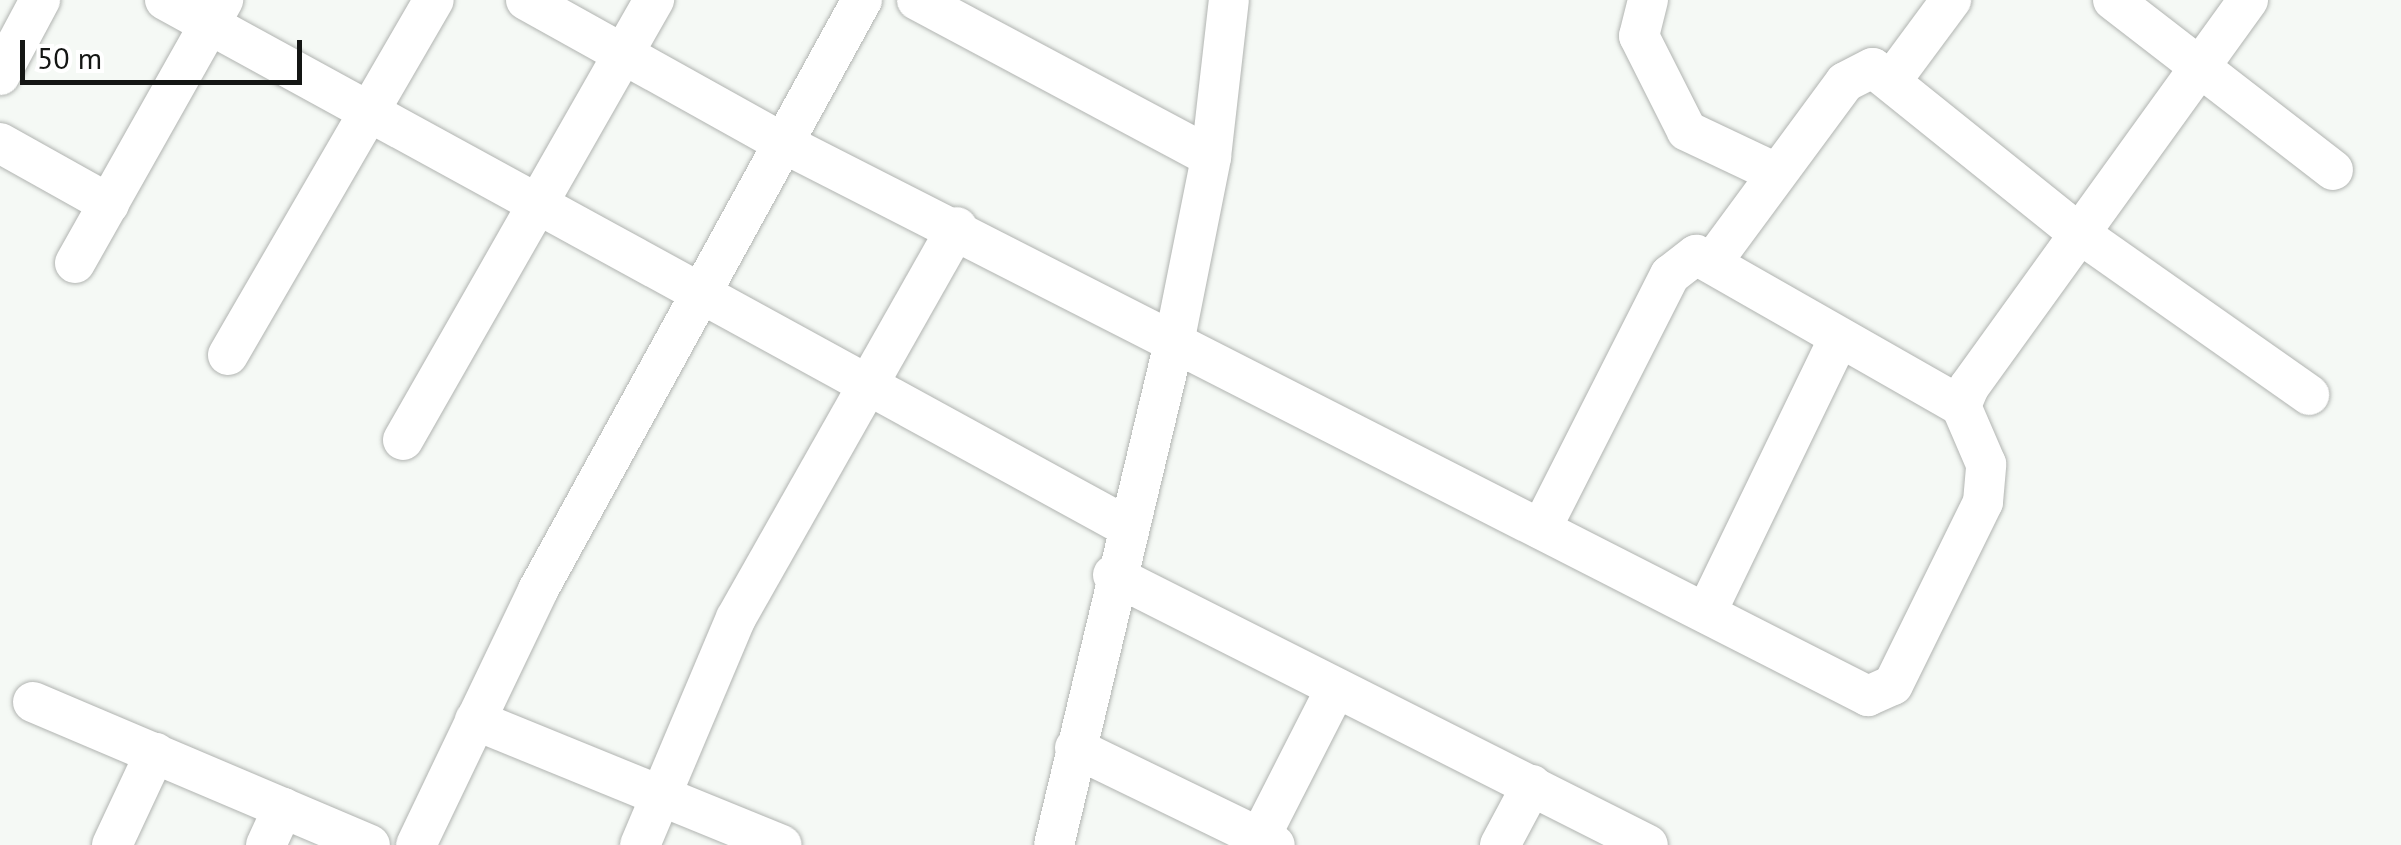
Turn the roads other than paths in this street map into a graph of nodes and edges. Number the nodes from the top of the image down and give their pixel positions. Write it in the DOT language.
graph roads {
  1 [pos="40,0"];
  2 [pos="165,0"];
  3 [pos="434,0"];
  4 [pos="526,0"];
  5 [pos="654,0"];
  6 [pos="862,0"];
  7 [pos="917,0"];
  8 [pos="1229,0"];
  9 [pos="1648,0"];
  10 [pos="1951,0"];
  11 [pos="2113,0"];
  12 [pos="2248,0"];
  13 [pos="216,12"];
  14 [pos="623,54"];
  15 [pos="2200,65"];
  16 [pos="0,75"];
  17 [pos="1894,77"];
  18 [pos="370,111"];
  19 [pos="0,143"];
  20 [pos="783,143"];
  21 [pos="1211,157"];
  22 [pos="2333,170"];
  23 [pos="1776,173"];
  24 [pos="109,204"];
  25 [pos="541,204"];
  26 [pos="957,227"];
  27 [pos="2076,231"];
  28 [pos="1712,260"];
  29 [pos="76,263"];
  30 [pos="702,296"];
  31 [pos="1839,338"];
  32 [pos="1174,343"];
  33 [pos="228,354"];
  34 [pos="863,386"];
  35 [pos="2310,394"];
  36 [pos="1961,406"];
  37 [pos="404,440"];
  38 [pos="1124,525"];
  39 [pos="1541,529"];
  40 [pos="1113,576"];
  41 [pos="1706,613"];
  42 [pos="1336,688"];
  43 [pos="34,702"];
  44 [pos="475,720"];
  45 [pos="1075,748"];
  46 [pos="154,753"];
  47 [pos="1532,785"];
  48 [pos="659,796"];
  49 [pos="283,808"];
  50 [pos="1264,842"];
  51 [pos="112,845"];
  52 [pos="266,845"];
  53 [pos="370,845"];
  54 [pos="416,845"];
  55 [pos="640,845"];
  56 [pos="782,845"];
  57 [pos="1054,845"];
  58 [pos="1500,845"];
  59 [pos="1648,845"];
  1 -- 16 [label="street"];
  2 -- 13 [label="street"];
  3 -- 18 [label="street"];
  4 -- 14 [label="street"];
  5 -- 14 [label="street"];
  6 -- 20 [label="street"];
  7 -- 21 [label="street"];
  8 -- 21 [label="street"];
  9 -- 23 [label="street"];
  10 -- 17 [label="street"];
  11 -- 15 [label="street"];
  12 -- 15 [label="street"];
  13 -- 18 [label="street"];
  13 -- 24 [label="street"];
  14 -- 20 [label="street"];
  14 -- 25 [label="street"];
  15 -- 22 [label="street"];
  15 -- 27 [label="street"];
  17 -- 23 [label="street"];
  17 -- 27 [label="street"];
  18 -- 25 [label="street"];
  18 -- 33 [label="street"];
  19 -- 24 [label="street"];
  20 -- 26 [label="street"];
  20 -- 30 [label="street"];
  21 -- 32 [label="street"];
  23 -- 28 [label="street"];
  24 -- 29 [label="street"];
  25 -- 30 [label="street"];
  25 -- 37 [label="street"];
  26 -- 32 [label="street"];
  26 -- 34 [label="street"];
  27 -- 35 [label="street"];
  27 -- 36 [label="street"];
  28 -- 31 [label="street"];
  28 -- 39 [label="street"];
  30 -- 34 [label="street"];
  30 -- 44 [label="street"];
  31 -- 36 [label="street"];
  31 -- 41 [label="street"];
  32 -- 38 [label="street"];
  32 -- 39 [label="street"];
  34 -- 38 [label="street"];
  34 -- 48 [label="street"];
  36 -- 41 [label="street"];
  38 -- 40 [label="street"];
  39 -- 41 [label="street"];
  40 -- 42 [label="street"];
  40 -- 45 [label="street"];
  42 -- 47 [label="street"];
  42 -- 50 [label="street"];
  43 -- 46 [label="street"];
  44 -- 48 [label="street"];
  44 -- 54 [label="street"];
  45 -- 50 [label="street"];
  45 -- 57 [label="street"];
  46 -- 49 [label="street"];
  46 -- 51 [label="street"];
  47 -- 58 [label="street"];
  47 -- 59 [label="street"];
  48 -- 55 [label="street"];
  48 -- 56 [label="street"];
  49 -- 52 [label="street"];
  49 -- 53 [label="street"];
}
